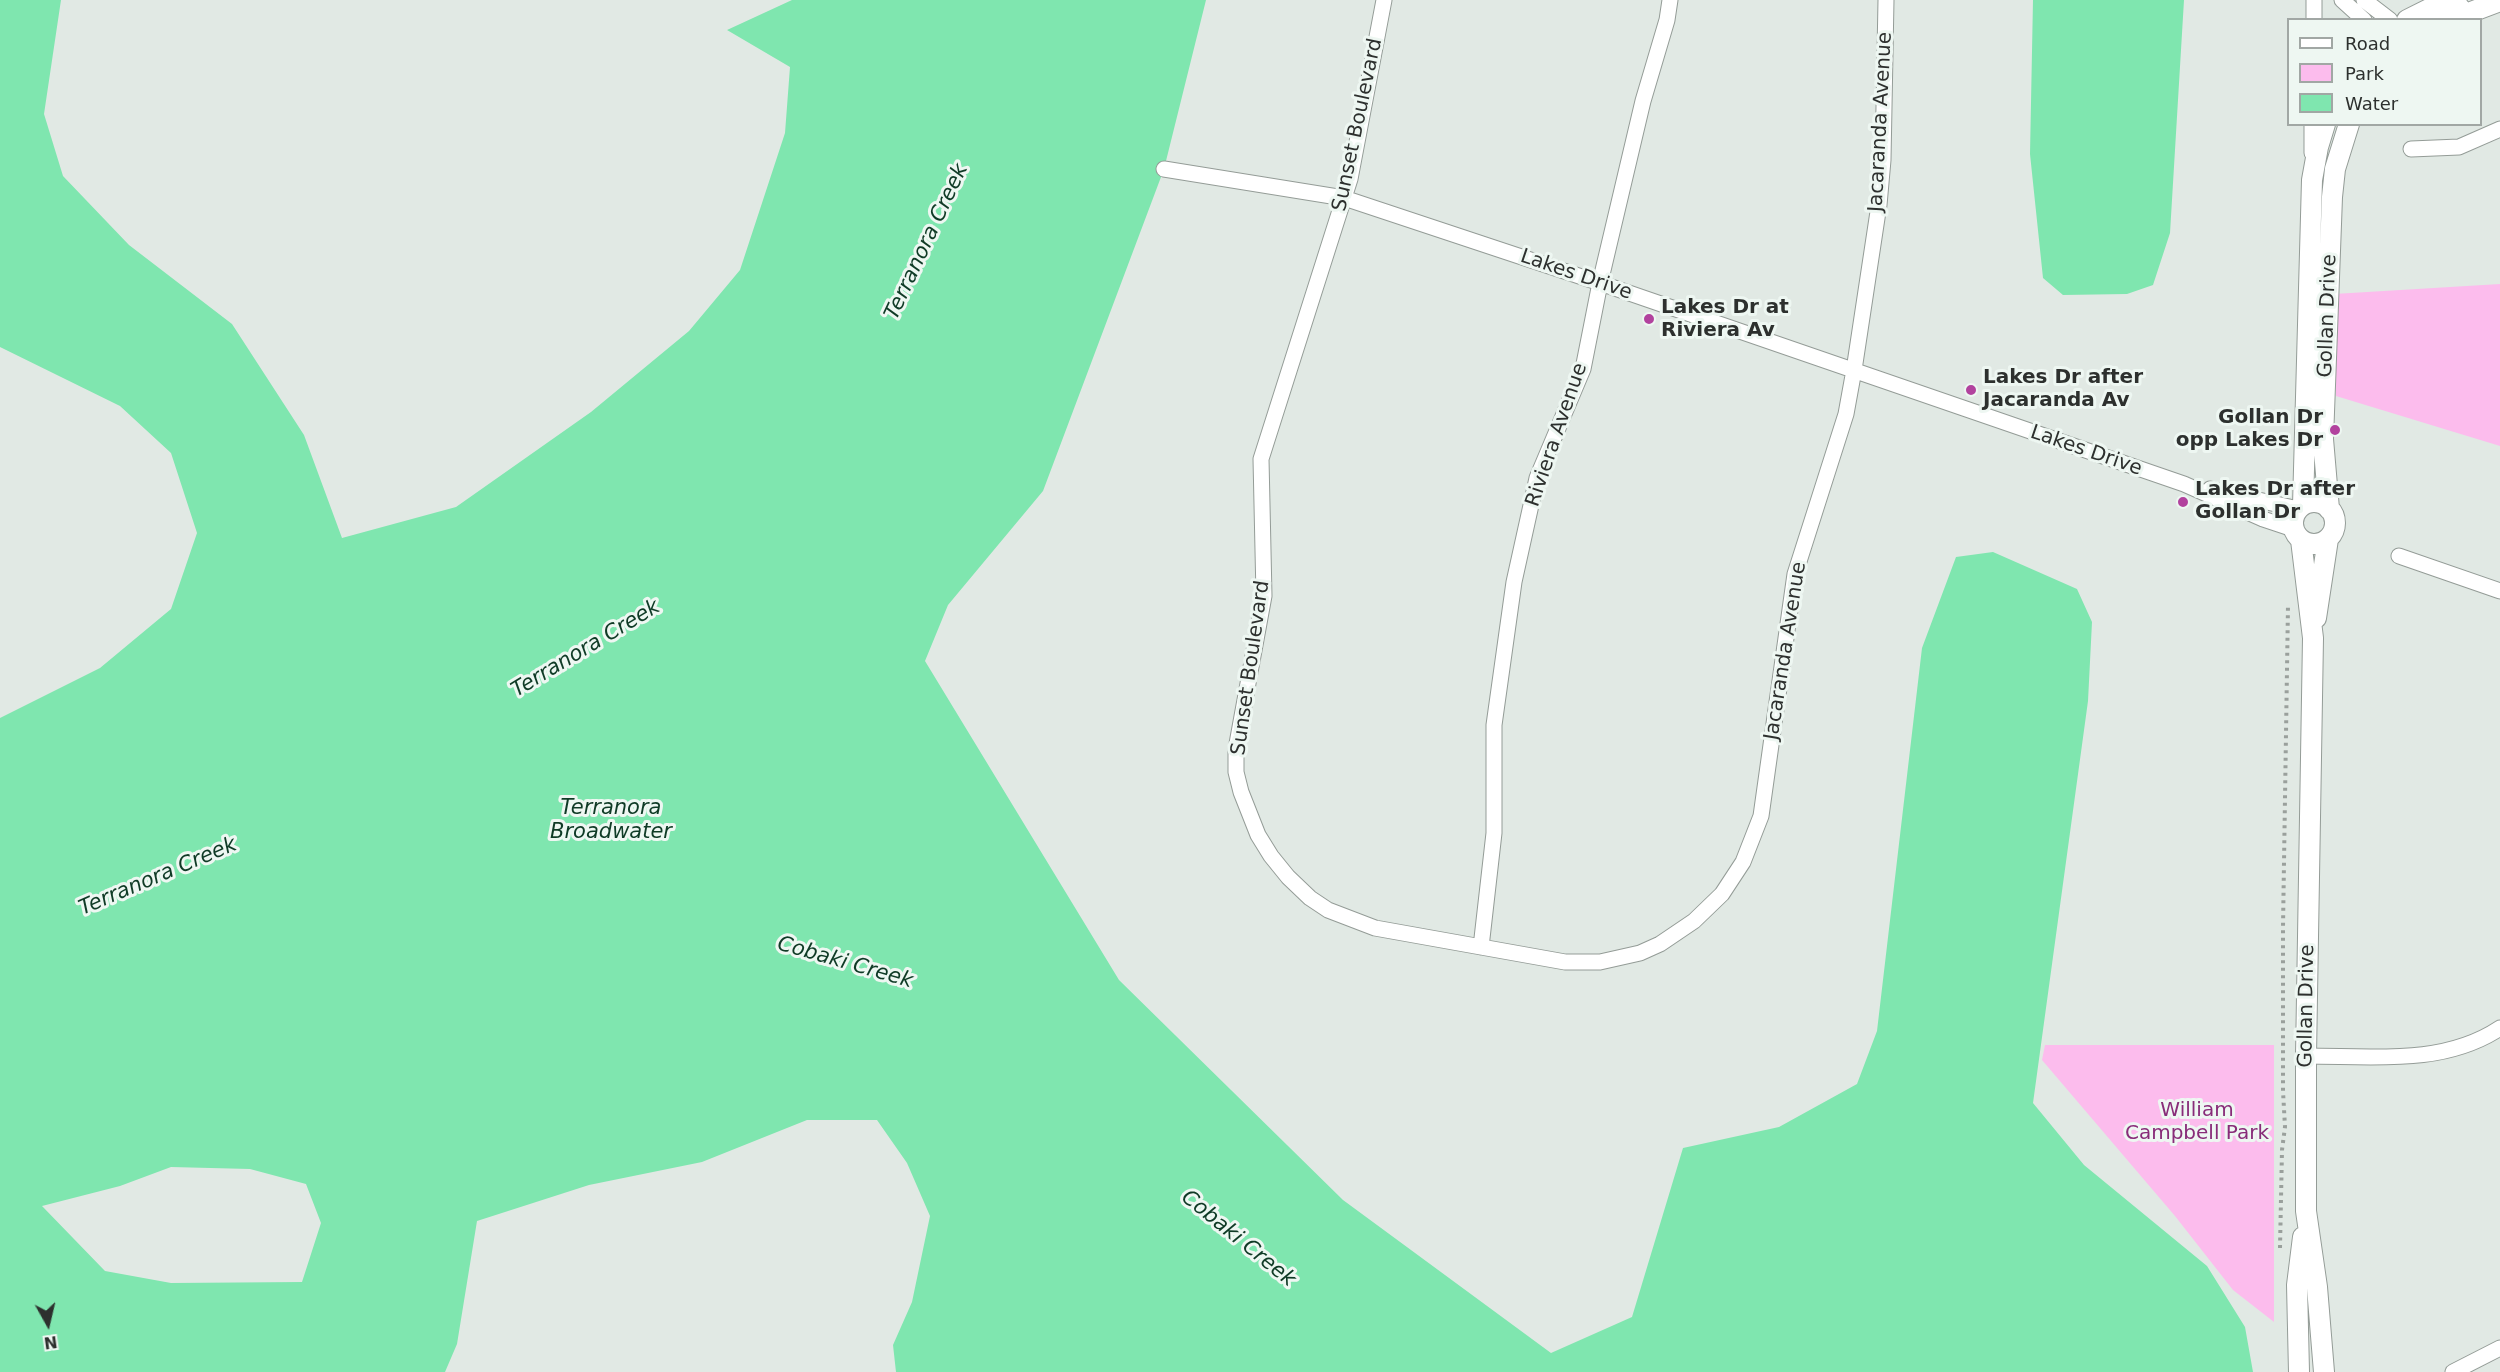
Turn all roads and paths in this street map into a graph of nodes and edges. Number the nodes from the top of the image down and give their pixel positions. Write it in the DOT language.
graph roads {
  1 [pos="1384,0"];
  2 [pos="1670,0"];
  3 [pos="1886,0"];
  4 [pos="2314,0"];
  5 [pos="2342,0"];
  6 [pos="2364,0"];
  7 [pos="2448,0"];
  8 [pos="2500,1"];
  9 [pos="2480,8"];
  10 [pos="2314,18"];
  11 [pos="2362,18"];
  12 [pos="2387,18"];
  13 [pos="2411,18"];
  14 [pos="2435,18"];
  15 [pos="2455,18"];
  16 [pos="2312,126"];
  17 [pos="2324,126"];
  18 [pos="2340,126"];
  19 [pos="2349,126"];
  20 [pos="2500,129"];
  21 [pos="2411,149"];
  22 [pos="1164,169"];
  23 [pos="2312,180"];
  24 [pos="2333,187"];
  25 [pos="1344,198"];
  26 [pos="1600,283"];
  27 [pos="1854,370"];
  28 [pos="2184,484"];
  29 [pos="2301,507"];
  30 [pos="2329,509"];
  31 [pos="2297,535"];
  32 [pos="2328,538"];
  33 [pos="2399,556"];
  34 [pos="2500,591"];
  35 [pos="2288,597"];
  36 [pos="2313,638"];
  37 [pos="1481,947"];
  38 [pos="2500,1028"];
  39 [pos="2306,1056"];
  40 [pos="2306,1211"];
  41 [pos="2280,1258"];
  42 [pos="2500,1348"];
  43 [pos="2299,1372"];
  44 [pos="2324,1372"];
  45 [pos="2453,1372"];
  1 -- 25 [label="street, Sunset Boulevard"];
  2 -- 26 [label="street, Riviera Avenue"];
  3 -- 27 [label="street, Jacaranda Avenue"];
  4 -- 10 [label="street"];
  5 -- 11 [label="street"];
  6 -- 12 [label="street"];
  7 -- 13 [label="street"];
  8 -- 9 [label="street"];
  9 -- 14 [label="street"];
  9 -- 15 [label="street"];
  16 -- 23 [label="street, Gollan Drive"];
  17 -- 23 [label="street, Gollan Drive"];
  18 -- 24 [label="street"];
  19 -- 24 [label="street, Gollan Drive"];
  20 -- 21 [label="street"];
  22 -- 25 [label="street, Lakes Drive"];
  23 -- 29 [label="street, Gollan Drive"];
  24 -- 30 [label="street, Gollan Drive"];
  25 -- 26 [label="street, Lakes Drive"];
  25 -- 37 [label="street, Sunset Boulevard"];
  26 -- 27 [label="street, Lakes Drive"];
  26 -- 37 [label="street, Riviera Avenue"];
  27 -- 28 [label="street, Lakes Drive"];
  27 -- 37 [label="street, Jacaranda Avenue"];
  28 -- 29 [label="street, Lakes Drive"];
  28 -- 31 [label="street, Lakes Drive"];
  29 -- 30 [label="street"];
  29 -- 31 [label="street"];
  30 -- 32 [label="street"];
  31 -- 32 [label="street"];
  31 -- 36 [label="street, Gollan Drive"];
  32 -- 36 [label="street, Gollan Drive"];
  33 -- 34 [label="street"];
  35 -- 41 [label="path"];
  36 -- 39 [label="street, Gollan Drive"];
  38 -- 39 [label="street"];
  39 -- 40 [label="street, Gollan Drive"];
  40 -- 43 [label="street"];
  40 -- 44 [label="street, Gollan Drive"];
  42 -- 45 [label="street"];
}
